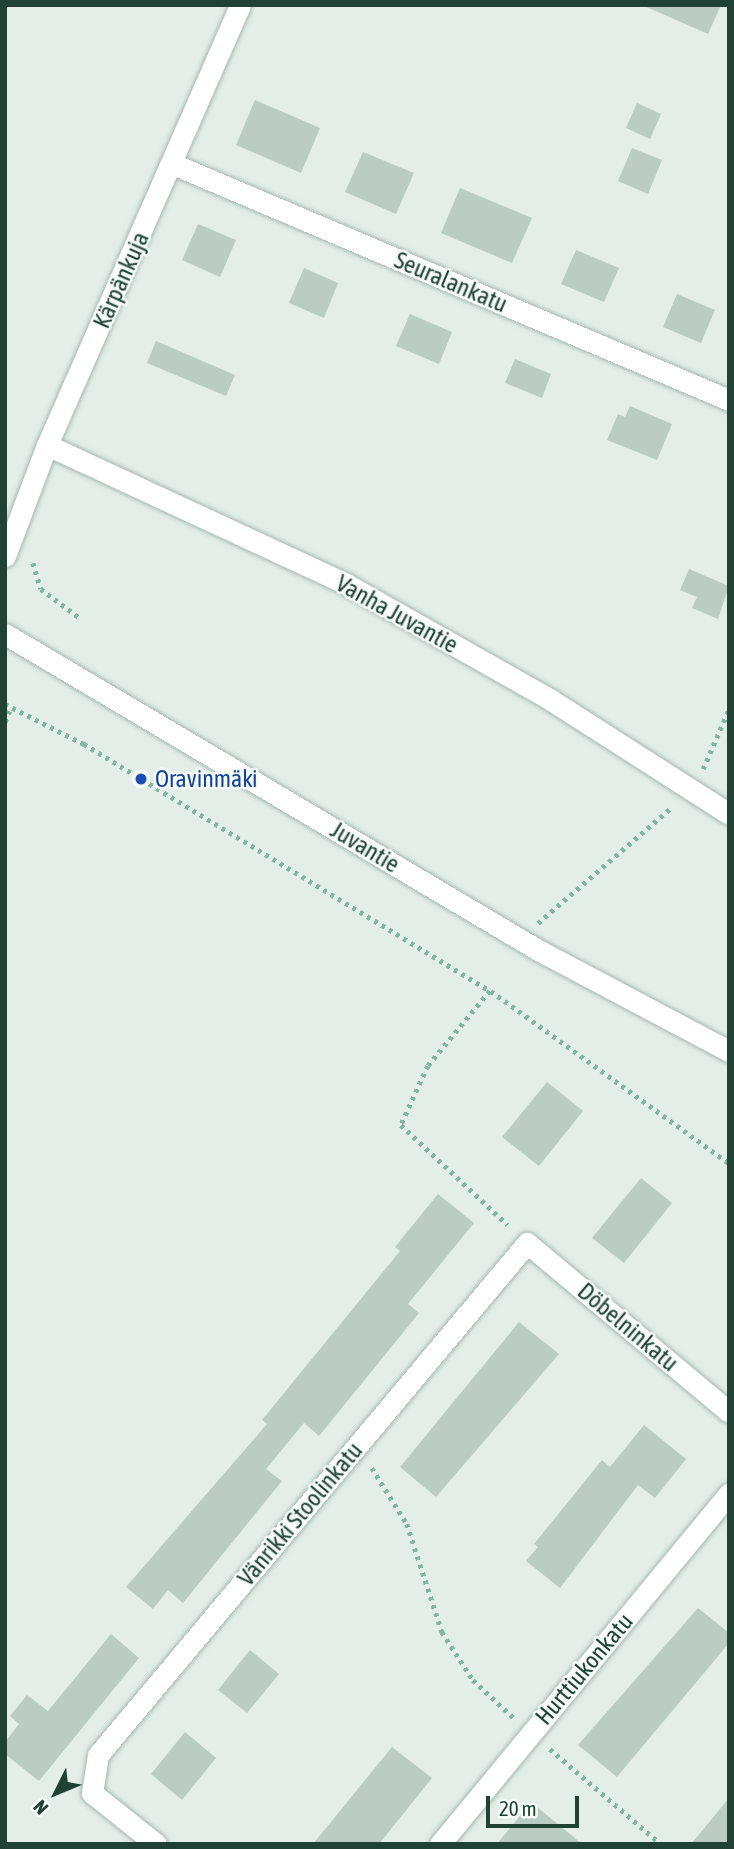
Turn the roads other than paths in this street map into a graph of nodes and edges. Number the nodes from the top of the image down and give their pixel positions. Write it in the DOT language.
graph roads {
  1 [pos="240,5"];
  2 [pos="173,164"];
  3 [pos="729,400"];
  4 [pos="47,446"];
  5 [pos="5,556"];
  6 [pos="5,634"];
  7 [pos="729,814"];
  8 [pos="729,1051"];
  9 [pos="527,1242"];
  10 [pos="729,1412"];
  11 [pos="729,1494"];
  12 [pos="156,1844"];
  13 [pos="440,1844"];
  1 -- 2 [label="street, Kärpänkuja"];
  2 -- 3 [label="street, Seuralankatu"];
  2 -- 4 [label="street, Kärpänkuja"];
  4 -- 5 [label="street, Kärpänkuja"];
  4 -- 7 [label="street, Vanha Juvantie"];
  6 -- 8 [label="street, Juvantie"];
  9 -- 10 [label="street, Döbelninkatu"];
  9 -- 12 [label="street, Vänrikki Stoolinkatu"];
  11 -- 13 [label="street, Hurttiukonkatu"];
}
